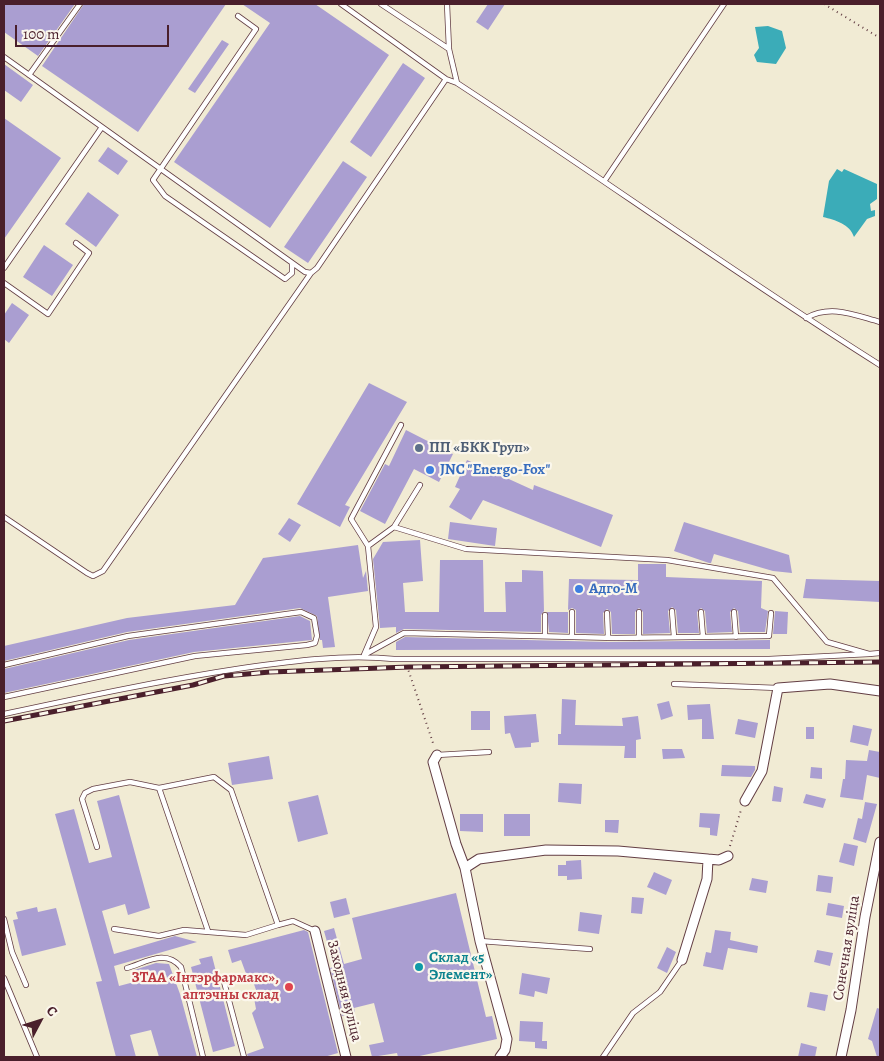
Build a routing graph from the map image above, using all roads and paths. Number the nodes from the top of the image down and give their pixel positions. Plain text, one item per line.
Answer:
1 (80, 4) edge
2 (341, 4) edge
3 (381, 4) edge
4 (447, 4) edge
5 (724, 4) edge
6 (824, 4) edge
7 (238, 16) dead end
8 (880, 38) edge
9 (449, 49) junction
10 (4, 57) edge
11 (29, 76) junction
12 (446, 79) junction
13 (458, 83) junction
14 (102, 128) junction
15 (159, 168) junction
16 (605, 180) junction
17 (76, 243) dead end
18 (292, 263) junction
19 (4, 268) edge
20 (311, 273) junction
21 (4, 283) edge
22 (806, 318) junction
23 (880, 322) edge
24 (880, 364) edge
25 (401, 425) dead end
26 (420, 485) dead end
27 (4, 517) edge
28 (394, 528) junction
29 (368, 546) junction
30 (672, 611) dead end
31 (572, 612) dead end
32 (639, 612) dead end
33 (701, 612) dead end
34 (734, 612) dead end
35 (607, 613) dead end
36 (771, 613) dead end
37 (545, 615) dead end
38 (545, 636) junction
39 (572, 637) junction
40 (674, 637) junction
41 (703, 637) junction
42 (736, 637) junction
43 (608, 638) junction
44 (639, 638) junction
45 (880, 653) edge
46 (870, 654) junction
47 (363, 656) junction
48 (394, 659) junction
49 (4, 665) edge
50 (674, 684) dead end
51 (778, 688) junction
52 (880, 691) edge
53 (4, 697) edge
54 (4, 714) edge
55 (489, 752) dead end
56 (437, 755) junction
57 (159, 788) junction
58 (745, 801) joint
59 (880, 842) edge
60 (97, 847) dead end
61 (728, 856) joint
62 (708, 859) junction
63 (465, 868) junction
64 (4, 919) edge
65 (278, 925) junction
66 (114, 929) dead end
67 (208, 931) junction
68 (315, 931) joint
69 (480, 941) junction
70 (590, 948) dead end
71 (682, 960) joint
72 (127, 968) dead end
73 (4, 978) edge
74 (223, 978) dead end
75 (26, 984) dead end
76 (36, 1057) edge
77 (203, 1057) edge
78 (244, 1057) edge
79 (346, 1057) edge
80 (500, 1057) edge
81 (603, 1057) edge
82 (840, 1057) edge

1 - 11 lane
2 - 12 lane
3 - 9 lane
4 - 9 lane
5 - 16 lane
6 - 8 path
7 - 15 lane
9 - 13 lane
10 - 11 lane
11 - 14 lane
12 - 13 lane
12 - 20 lane
13 - 16 lane
14 - 15 lane
14 - 19 lane
15 - 18 lane
15 - 18 lane
16 - 22 lane
17 - 21 lane
18 - 20 lane
20 - 27 lane
22 - 23 lane
22 - 24 lane
25 - 29 lane
26 - 28 lane
28 - 29 lane
28 - 46 lane
29 - 47 lane
30 - 40 lane
31 - 39 lane
32 - 44 lane
33 - 41 lane
34 - 42 lane
35 - 43 lane
36 - 42 lane
37 - 38 lane
38 - 39 lane
38 - 47 lane
39 - 43 lane
40 - 41 lane
40 - 44 lane
41 - 42 lane
43 - 44 lane
45 - 46 lane
46 - 48 lane
47 - 48 lane
47 - 54 lane
48 - 56 path
49 - 53 lane
50 - 51 lane
51 - 52 street
51 - 58 street
55 - 56 lane
56 - 63 street
57 - 60 lane
57 - 65 lane
57 - 67 lane
58 - 61 path
59 - 82 street, Сонечная вуліца
61 - 62 street
62 - 63 street
62 - 71 street
63 - 69 street
64 - 75 lane
65 - 67 lane
65 - 68 lane
66 - 67 lane
68 - 79 street, Заходняя вуліца
69 - 70 lane
69 - 80 street
71 - 81 lane
72 - 77 lane
73 - 76 lane
74 - 78 lane

